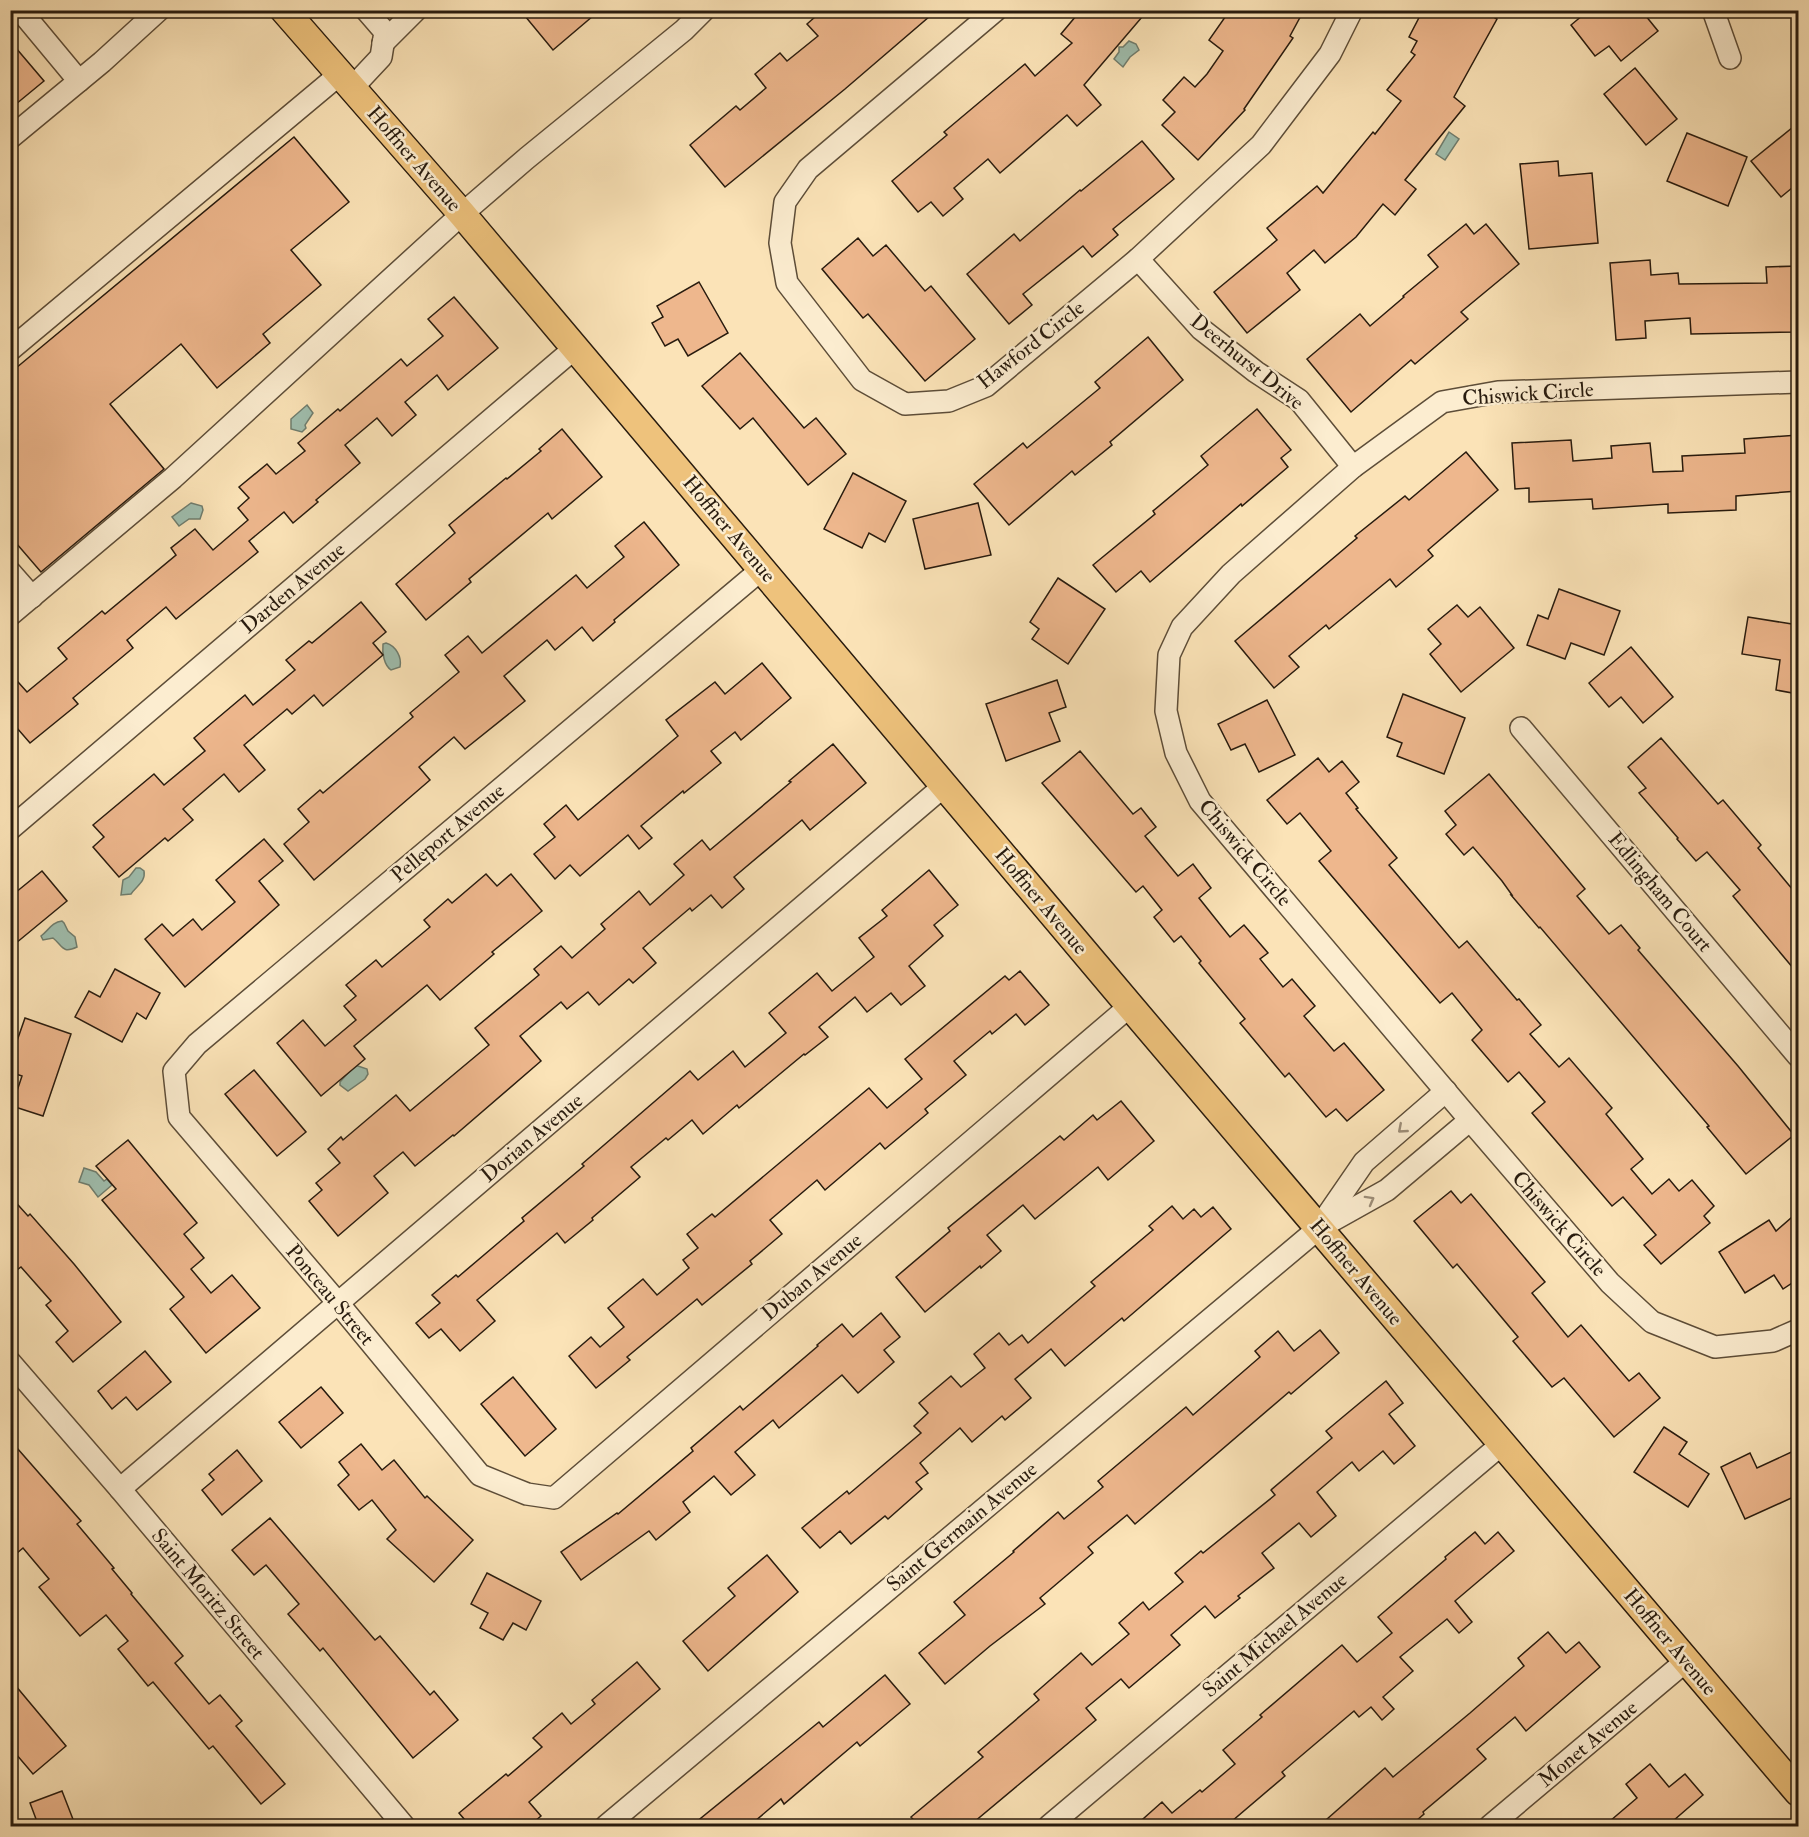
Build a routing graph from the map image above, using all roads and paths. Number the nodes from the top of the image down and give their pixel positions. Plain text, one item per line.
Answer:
1 (20, 10) edge
2 (159, 10) edge
3 (284, 10) edge
4 (366, 10) edge
5 (416, 10) edge
6 (704, 10) edge
7 (996, 10) edge
8 (1352, 10) edge
9 (1713, 10) edge
10 (383, 43) junction
11 (1730, 58) dead end
12 (79, 81) junction
13 (346, 81) junction
14 (10, 138) edge
15 (462, 214) junction
16 (1138, 259) junction
17 (575, 348) junction
18 (10, 350) edge
19 (1798, 382) edge
20 (1353, 467) junction
21 (762, 569) junction
22 (10, 572) edge
23 (32, 597) junction
24 (10, 615) edge
25 (1521, 728) dead end
26 (944, 786) junction
27 (10, 829) edge
28 (1130, 1006) junction
29 (1798, 1056) edge
30 (1446, 1091) junction
31 (179, 1117) joint
32 (1470, 1120) junction
33 (1319, 1228) junction
34 (338, 1304) junction
35 (1798, 1330) edge
36 (10, 1362) edge
37 (1502, 1444) junction
38 (480, 1475) joint
39 (120, 1489) junction
40 (1686, 1661) junction
41 (1798, 1792) edge
42 (404, 1827) edge
43 (606, 1827) edge
44 (1049, 1827) edge
45 (1490, 1827) edge

1 - 12 street
2 - 12 street
3 - 13 main road, Hoffner Avenue
4 - 10 street
5 - 10 street
6 - 15 street
7 - 16 street, Hawford Circle
8 - 16 street, Hawford Circle
9 - 11 street
10 - 13 street
12 - 14 street
13 - 15 main road, Hoffner Avenue
13 - 18 street
15 - 17 main road, Hoffner Avenue
15 - 23 street
16 - 20 street, Deerhurst Drive
17 - 21 main road, Hoffner Avenue
17 - 27 street, Darden Avenue
19 - 20 street, Chiswick Circle
20 - 30 street, Chiswick Circle
21 - 26 main road, Hoffner Avenue
21 - 31 street, Pelleport Avenue
22 - 23 street
23 - 24 street
25 - 29 street, Edlingham Court
26 - 28 main road, Hoffner Avenue
26 - 34 street, Dorian Avenue
28 - 33 main road, Hoffner Avenue
28 - 38 street, Duban Avenue
30 - 32 street, Chiswick Circle
30 -> 33 street
31 - 34 street, Ponceau Street
33 -> 32 street
32 - 35 street, Chiswick Circle
33 - 37 main road, Hoffner Avenue
33 - 43 street, Saint Germain Avenue
34 - 38 street, Ponceau Street
34 - 39 street, Dorian Avenue
36 - 39 street, Saint Moritz Street
37 - 40 main road, Hoffner Avenue
37 - 44 street, Saint Michael Avenue
39 - 42 street, Saint Moritz Street
40 - 41 main road, Hoffner Avenue
40 - 45 street, Monet Avenue

